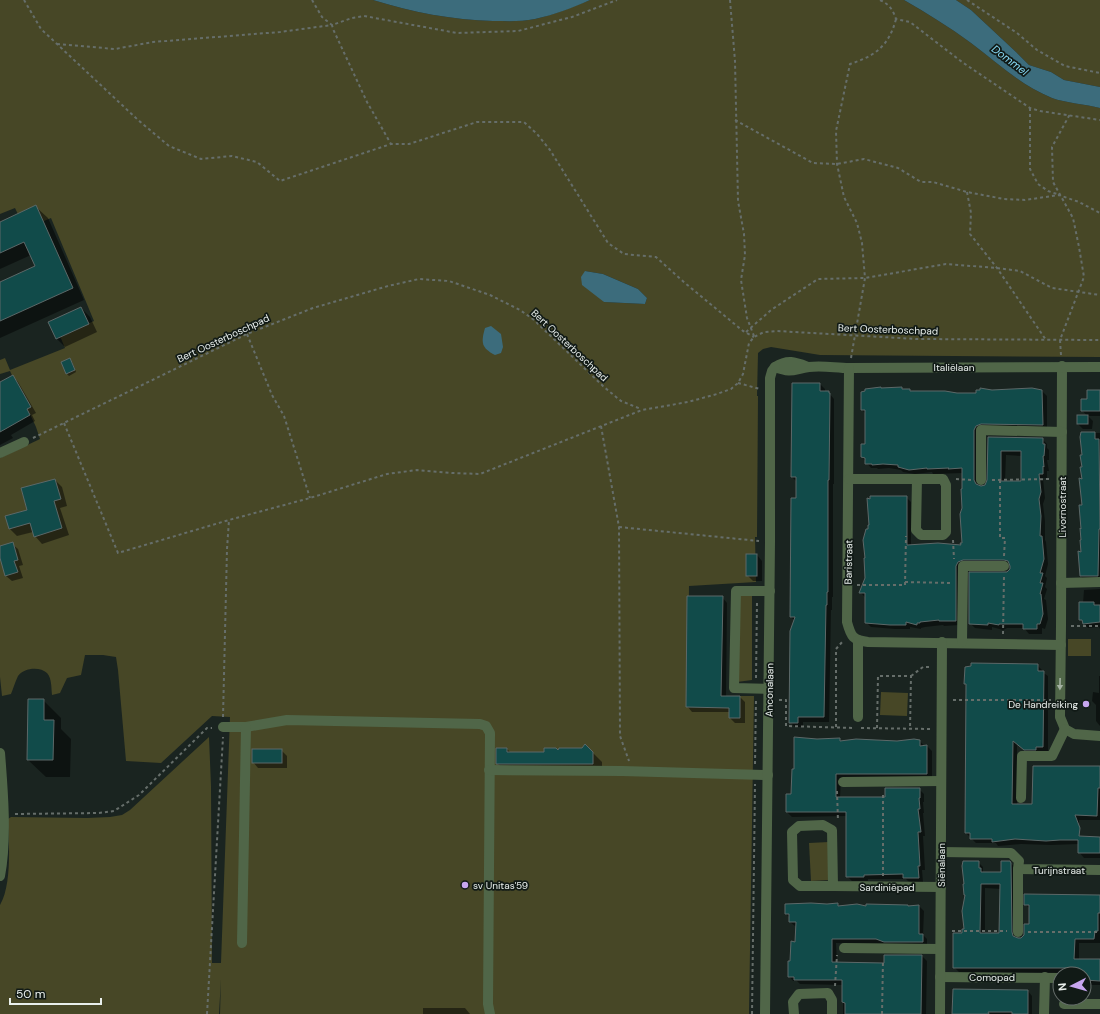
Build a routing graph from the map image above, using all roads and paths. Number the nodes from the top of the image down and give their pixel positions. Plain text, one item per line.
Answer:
1 (24, 0) edge
2 (312, 0) edge
3 (617, 0) edge
4 (730, 0) edge
5 (880, 0) edge
6 (967, 0) edge
7 (896, 19) junction
8 (332, 25) junction
9 (57, 44) junction
10 (1100, 73) edge
11 (1030, 108) junction
12 (1070, 114) junction
13 (735, 120) junction
14 (1100, 120) edge
15 (390, 144) junction
16 (837, 164) junction
17 (967, 192) junction
18 (1059, 195) junction
19 (1100, 213) edge
20 (996, 268) junction
21 (865, 278) junction
22 (1079, 292) junction
23 (1100, 295) edge
24 (751, 327) junction
25 (746, 332) junction
26 (247, 334) junction
27 (854, 336) junction
28 (754, 337) junction
29 (1046, 340) junction
30 (1060, 340) junction
31 (1100, 340) edge
32 (1062, 366) junction
33 (775, 367) joint
34 (1100, 367) edge
35 (850, 368) junction
36 (738, 383) junction
37 (770, 392) junction
38 (642, 410) junction
39 (64, 423) junction
40 (601, 426) junction
41 (1062, 432) junction
42 (24, 442) joint
43 (0, 453) edge
44 (849, 479) junction
45 (917, 479) junction
46 (943, 479) junction
47 (1062, 479) junction
48 (981, 480) junction
49 (310, 498) junction
50 (229, 520) junction
51 (619, 528) junction
52 (946, 532) junction
53 (921, 535) junction
54 (770, 542) junction
55 (963, 566) junction
56 (1004, 566) dead end
57 (905, 582) junction
58 (1100, 582) edge
59 (962, 583) junction
60 (1061, 583) junction
61 (848, 585) junction
62 (757, 591) junction
63 (770, 591) junction
64 (1061, 626) junction
65 (1100, 626) edge
66 (854, 637) junction
67 (942, 642) junction
68 (962, 642) junction
69 (1061, 645) junction
70 (942, 667) junction
71 (911, 676) junction
72 (756, 688) junction
73 (769, 689) junction
74 (769, 700) junction
75 (942, 700) junction
76 (1060, 700) junction
77 (858, 717) dead end
78 (223, 727) junction
79 (246, 727) junction
80 (836, 727) junction
81 (877, 728) junction
82 (910, 729) junction
83 (942, 729) junction
84 (1065, 729) junction
85 (1100, 736) edge
86 (0, 753) edge
87 (489, 770) junction
88 (633, 771) junction
89 (755, 775) junction
90 (768, 775) junction
91 (883, 781) junction
92 (941, 781) junction
93 (843, 782) joint
94 (1021, 798) dead end
95 (3, 814) junction
96 (832, 830) junction
97 (941, 852) junction
98 (1018, 870) junction
99 (1100, 870) edge
100 (0, 876) edge
101 (833, 886) junction
102 (940, 886) junction
103 (883, 887) junction
104 (1018, 932) dead end
105 (242, 943) dead end
106 (844, 948) joint
107 (883, 948) junction
108 (940, 949) junction
109 (940, 977) junction
110 (1044, 977) junction
111 (1052, 978) edge
112 (828, 994) junction
113 (207, 1014) edge
114 (490, 1014) edge
115 (752, 1014) edge
116 (765, 1014) edge
117 (794, 1014) edge
118 (832, 1014) edge
119 (882, 1014) edge
120 (940, 1014) edge
121 (1044, 1014) edge

1 - 9 path
2 - 8 path
3 - 8 path
4 - 13 path
5 - 7 path
6 - 10 path
7 - 11 path
7 - 16 path
8 - 9 path
8 - 15 path
9 - 15 path
11 - 12 path
11 - 18 path
12 - 14 path
12 - 18 path
13 - 16 path
13 - 24 path
15 - 25 path
16 - 17 path
16 - 21 path
17 - 18 path
17 - 20 path
18 - 19 path
18 - 22 path
20 - 21 path
20 - 22 path
20 - 29 path
21 - 24 path
21 - 27 path
22 - 23 path
22 - 30 path
24 - 25 path
24 - 28 path
25 - 28 path
26 - 38 path, Bert Oosterboschpad
26 - 39 path, Bert Oosterboschpad
26 - 49 path
27 - 28 path, Bert Oosterboschpad
27 - 29 path, Bert Oosterboschpad
27 - 35 path
28 - 36 path
29 - 30 path, Bert Oosterboschpad
30 - 31 path, Bert Oosterboschpad
30 - 32 path
32 - 34 street, Italiëlaan
32 - 35 street, Italiëlaan
32 - 41 street, Livornostraat
33 - 35 street, Italiëlaan
33 - 37 street, Anconalaan
35 - 44 street, Baristraat
36 - 37 path
36 - 38 path
37 - 54 street, Anconalaan
38 - 40 path
39 - 42 path, Bert Oosterboschpad
39 - 50 path
40 - 49 path
40 - 51 path
41 - 47 street, Livornostraat
41 - 48 street
42 - 43 street
44 - 45 street
44 - 61 street, Baristraat
45 - 46 street
45 - 53 street
46 - 48 path
46 - 52 street
47 - 48 path
47 - 60 street, Livornostraat
49 - 50 path
50 - 78 path
51 - 54 path
51 - 88 path
52 - 53 street
52 - 55 path
53 - 57 path
54 - 63 street, Anconalaan
55 - 56 street
55 - 59 street
57 - 59 path
57 - 61 path
58 - 60 street
59 - 68 street
60 - 64 street, Livornostraat
61 - 66 street, Baristraat
62 - 63 street
62 - 72 path
62 - 72 street
63 - 73 street, Anconalaan
64 - 65 path
64 - 69 street, Livornostraat
66 - 67 street
66 - 77 street, Baristraat
66 - 80 path
67 - 68 street
67 - 70 street, Siënalaan
68 - 69 street
69 -> 76 street, Livornostraat
70 - 71 path
70 - 75 street, Siënalaan
71 - 81 path
71 - 82 path
72 - 73 street
72 - 89 path
73 - 74 street, Anconalaan
74 - 80 path
74 - 90 street, Anconalaan
75 - 76 path
75 - 83 street, Siënalaan
76 - 84 street, Livornostraat
78 - 79 street
78 - 95 path
78 - 113 path
79 - 87 street
79 - 105 street
80 - 81 path
81 - 82 path
82 - 83 path
83 - 92 street, Siënalaan
84 - 85 street
84 - 94 street
86 - 95 street
87 - 88 street
87 - 114 street
88 - 89 street
89 - 90 street
89 - 115 path
90 - 116 street, Anconalaan
91 - 92 street
91 - 93 street
91 - 103 path
92 - 97 street, Siënalaan
93 - 96 path
95 - 100 street
96 - 101 street
96 - 101 street, Sardiniëpad
97 - 98 street, Turijnstraat
97 - 102 street, Siënalaan
98 - 99 street, Turijnstraat
98 - 104 street, Turijnstraat
101 - 103 street, Sardiniëpad
102 - 103 street, Sardiniëpad
102 - 108 street, Siënalaan
106 - 107 street
106 - 112 path
107 - 108 street
107 - 119 path
108 - 109 street, Siënalaan
109 - 110 street, Comopad
109 - 120 street, Siënalaan
110 - 111 street, Comopad
110 - 121 street
112 - 117 street
112 - 118 street

